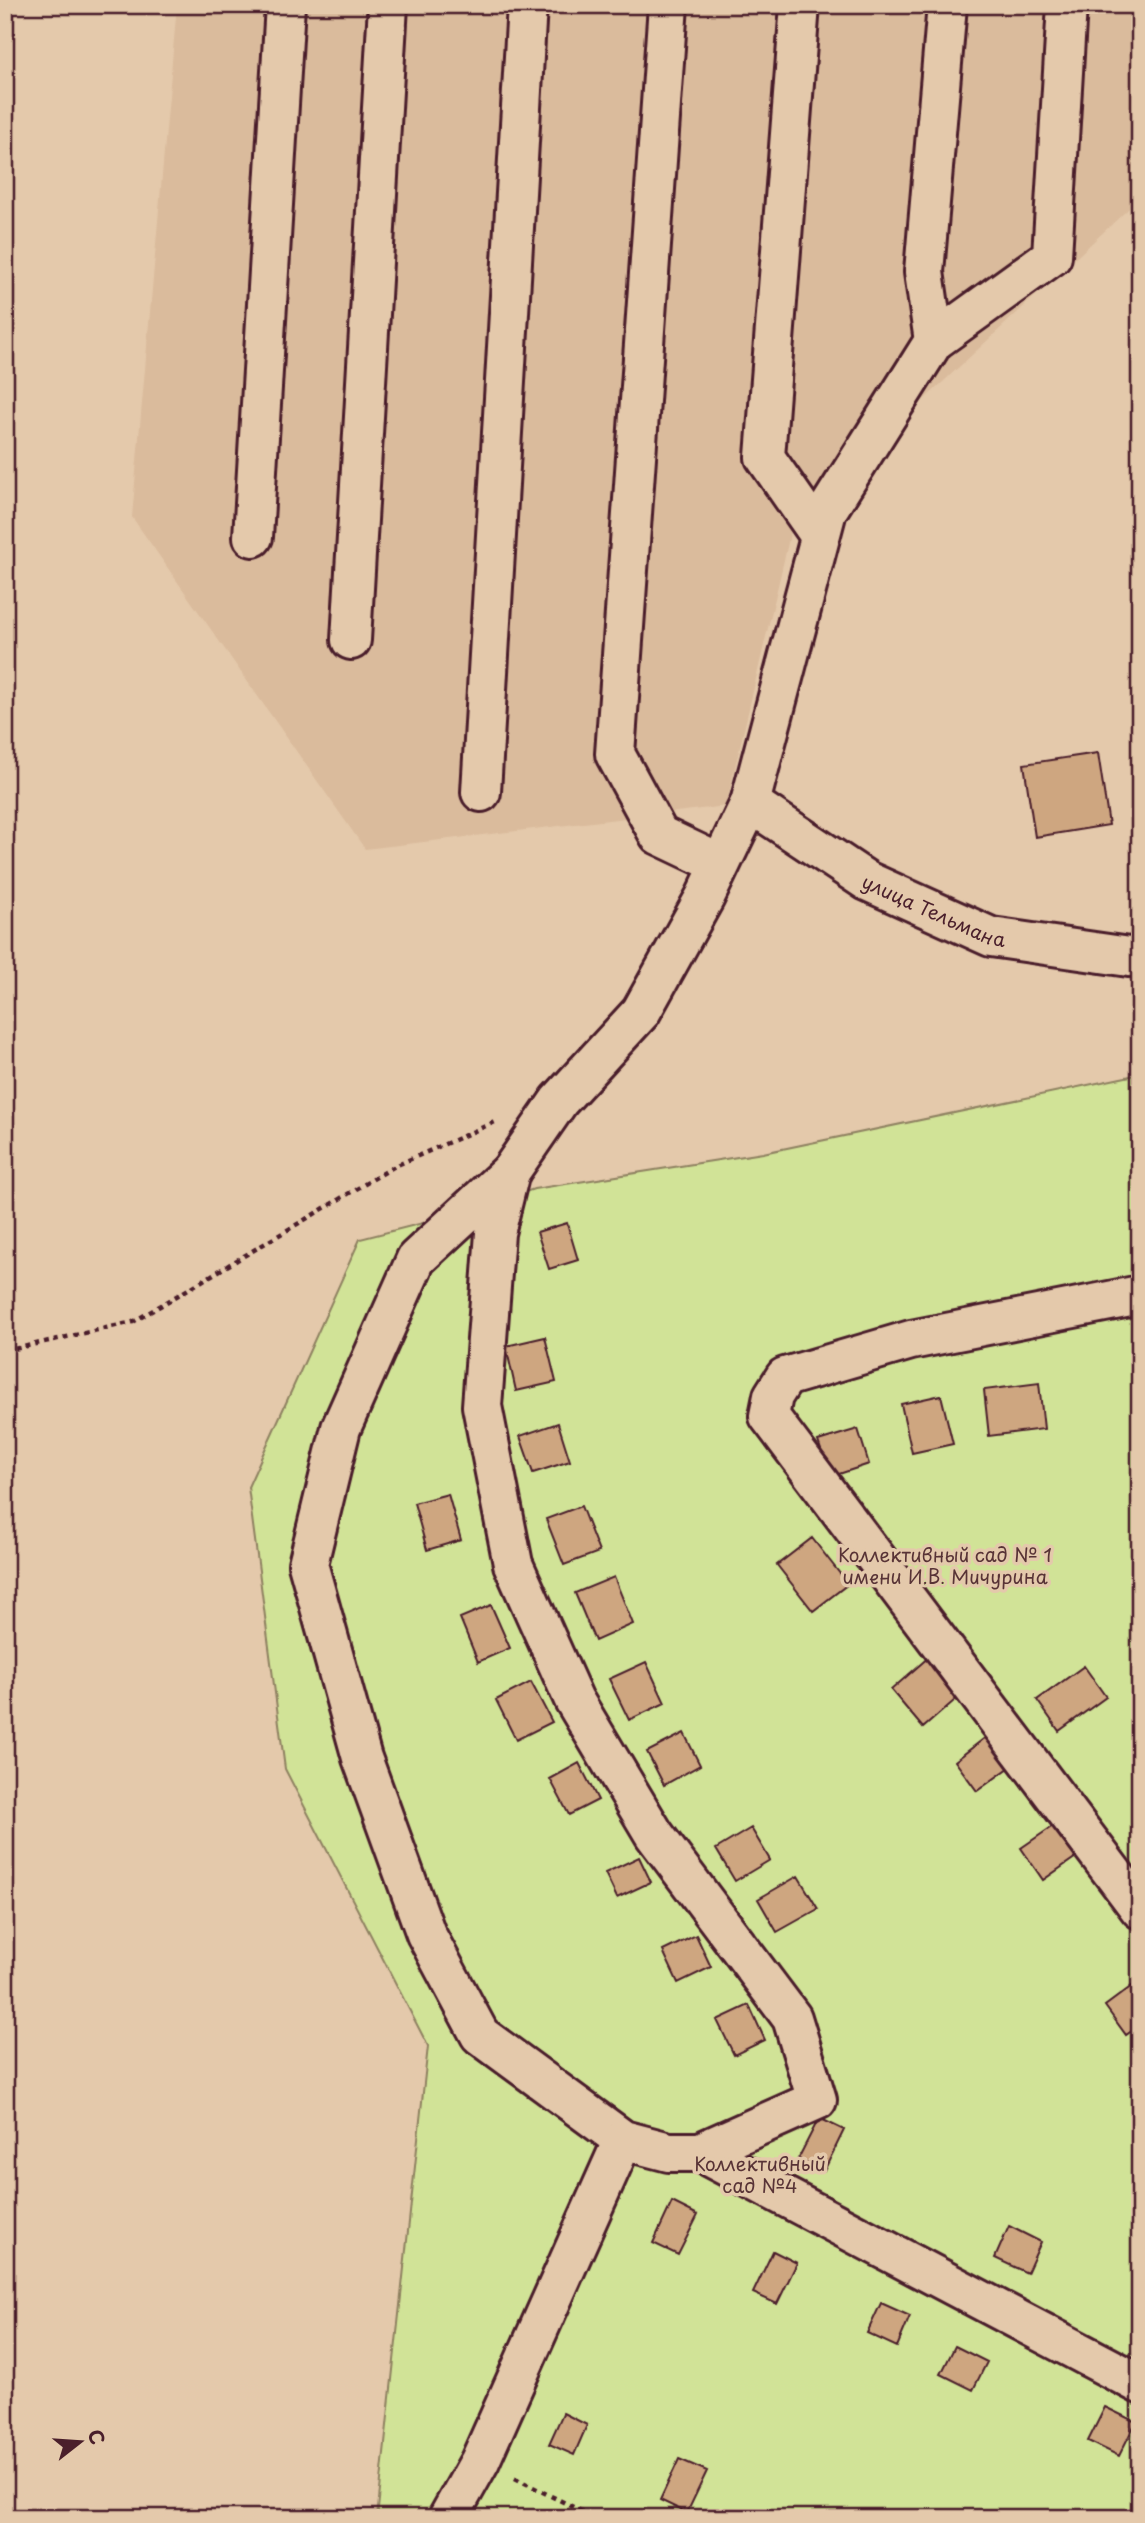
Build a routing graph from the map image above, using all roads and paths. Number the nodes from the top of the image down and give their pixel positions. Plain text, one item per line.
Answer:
1 (285, 5) edge
2 (388, 5) edge
3 (527, 5) edge
4 (668, 5) edge
5 (800, 5) edge
6 (947, 5) edge
7 (1067, 5) edge
8 (934, 341) junction
9 (820, 536) junction
10 (253, 537) dead end
11 (351, 640) dead end
12 (481, 792) dead end
13 (750, 803) junction
14 (720, 864) junction
15 (1140, 956) edge
16 (508, 1116) dead end
17 (510, 1172) junction
18 (1140, 1295) edge
19 (5, 1351) edge
20 (1140, 1909) edge
21 (623, 2140) junction
22 (700, 2152) junction
23 (1140, 2384) edge
24 (480, 2461) junction
25 (448, 2518) edge
26 (596, 2518) edge

1 - 10 street
2 - 11 street
3 - 12 street
4 - 14 street
5 - 9 street
6 - 8 street
7 - 8 street
8 - 9 street
9 - 13 street
13 - 14 street
13 - 15 street, улица Тельмана
14 - 17 street
16 - 19 path
17 - 21 street
17 - 22 street
18 - 20 street
21 - 22 street
21 - 24 street
22 - 23 street
24 - 25 street
24 - 26 path

